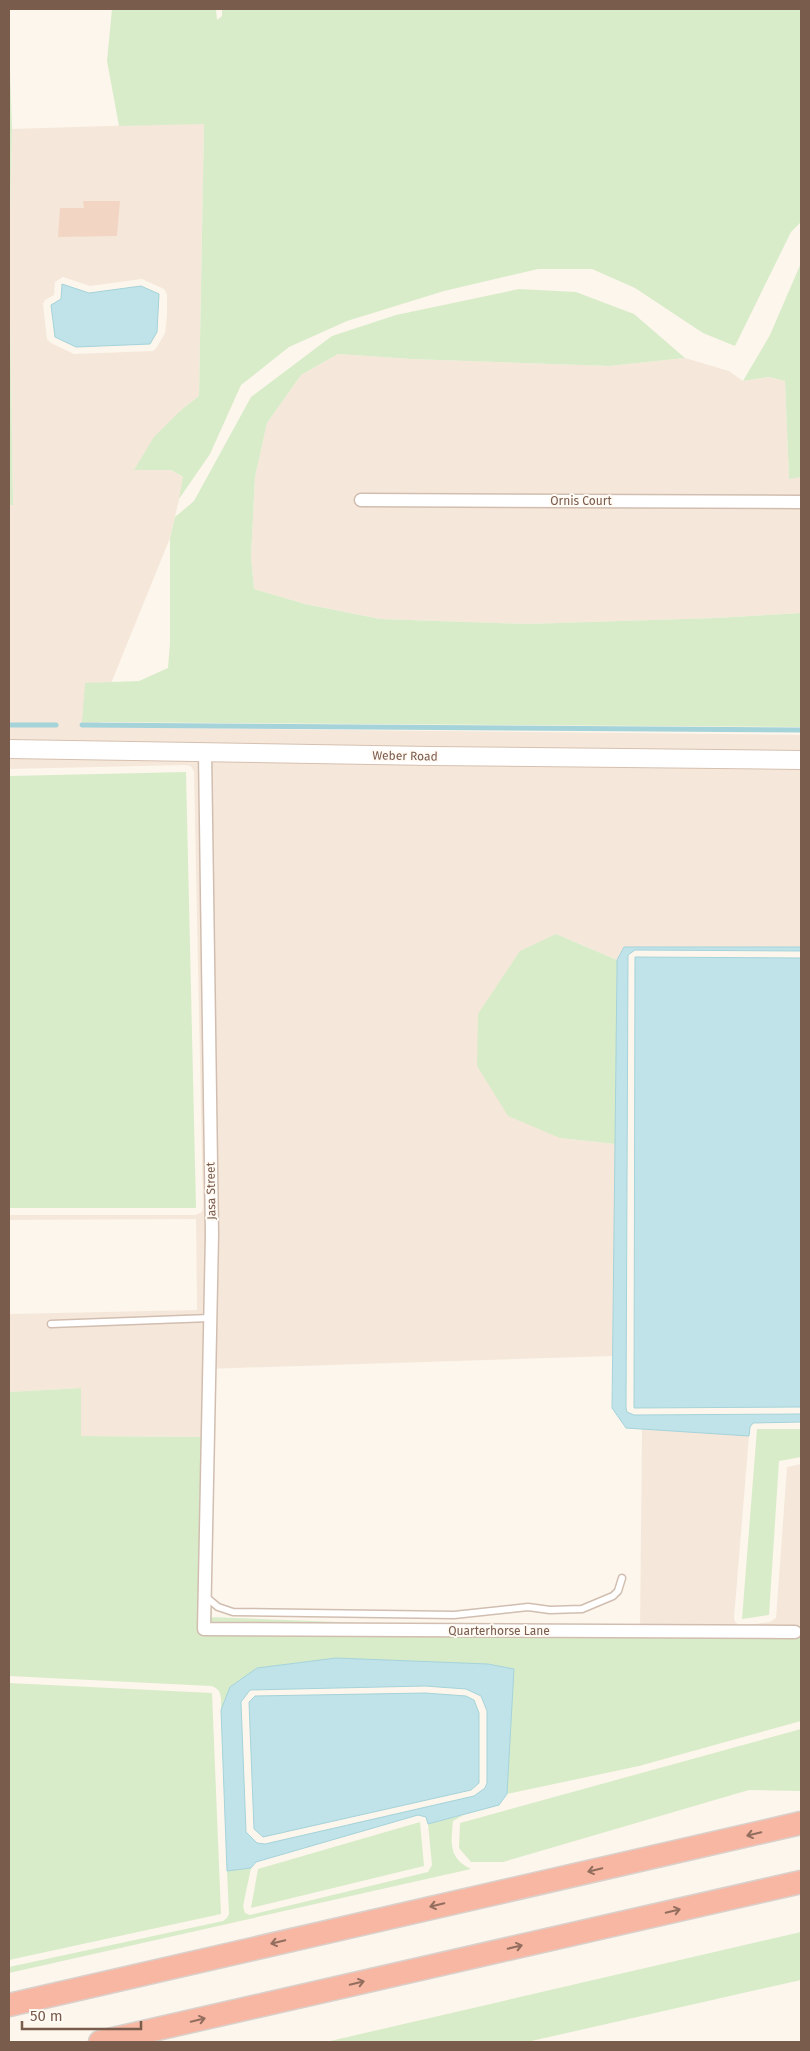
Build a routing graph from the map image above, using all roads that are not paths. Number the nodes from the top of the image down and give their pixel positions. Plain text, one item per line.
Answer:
1 (361, 500) dead end
2 (801, 502) edge
3 (9, 749) edge
4 (205, 752) junction
5 (801, 760) edge
6 (210, 1318) junction
7 (51, 1324) dead end
8 (622, 1578) dead end
9 (205, 1597) junction
10 (204, 1630) joint
11 (795, 1632) dead end
12 (801, 1823) edge
13 (801, 1882) edge
14 (9, 2005) edge
15 (100, 2042) edge

1 - 2 street, Ornis Court
3 - 4 street, Weber Road
4 - 5 street, Weber Road
4 - 6 street, Jasa Street
6 - 7 lane
6 - 9 street, Jasa Street
8 - 9 lane
9 - 10 street, Jasa Street
10 - 11 street, Quarterhorse Lane
12 -> 14 highway
15 -> 13 highway

